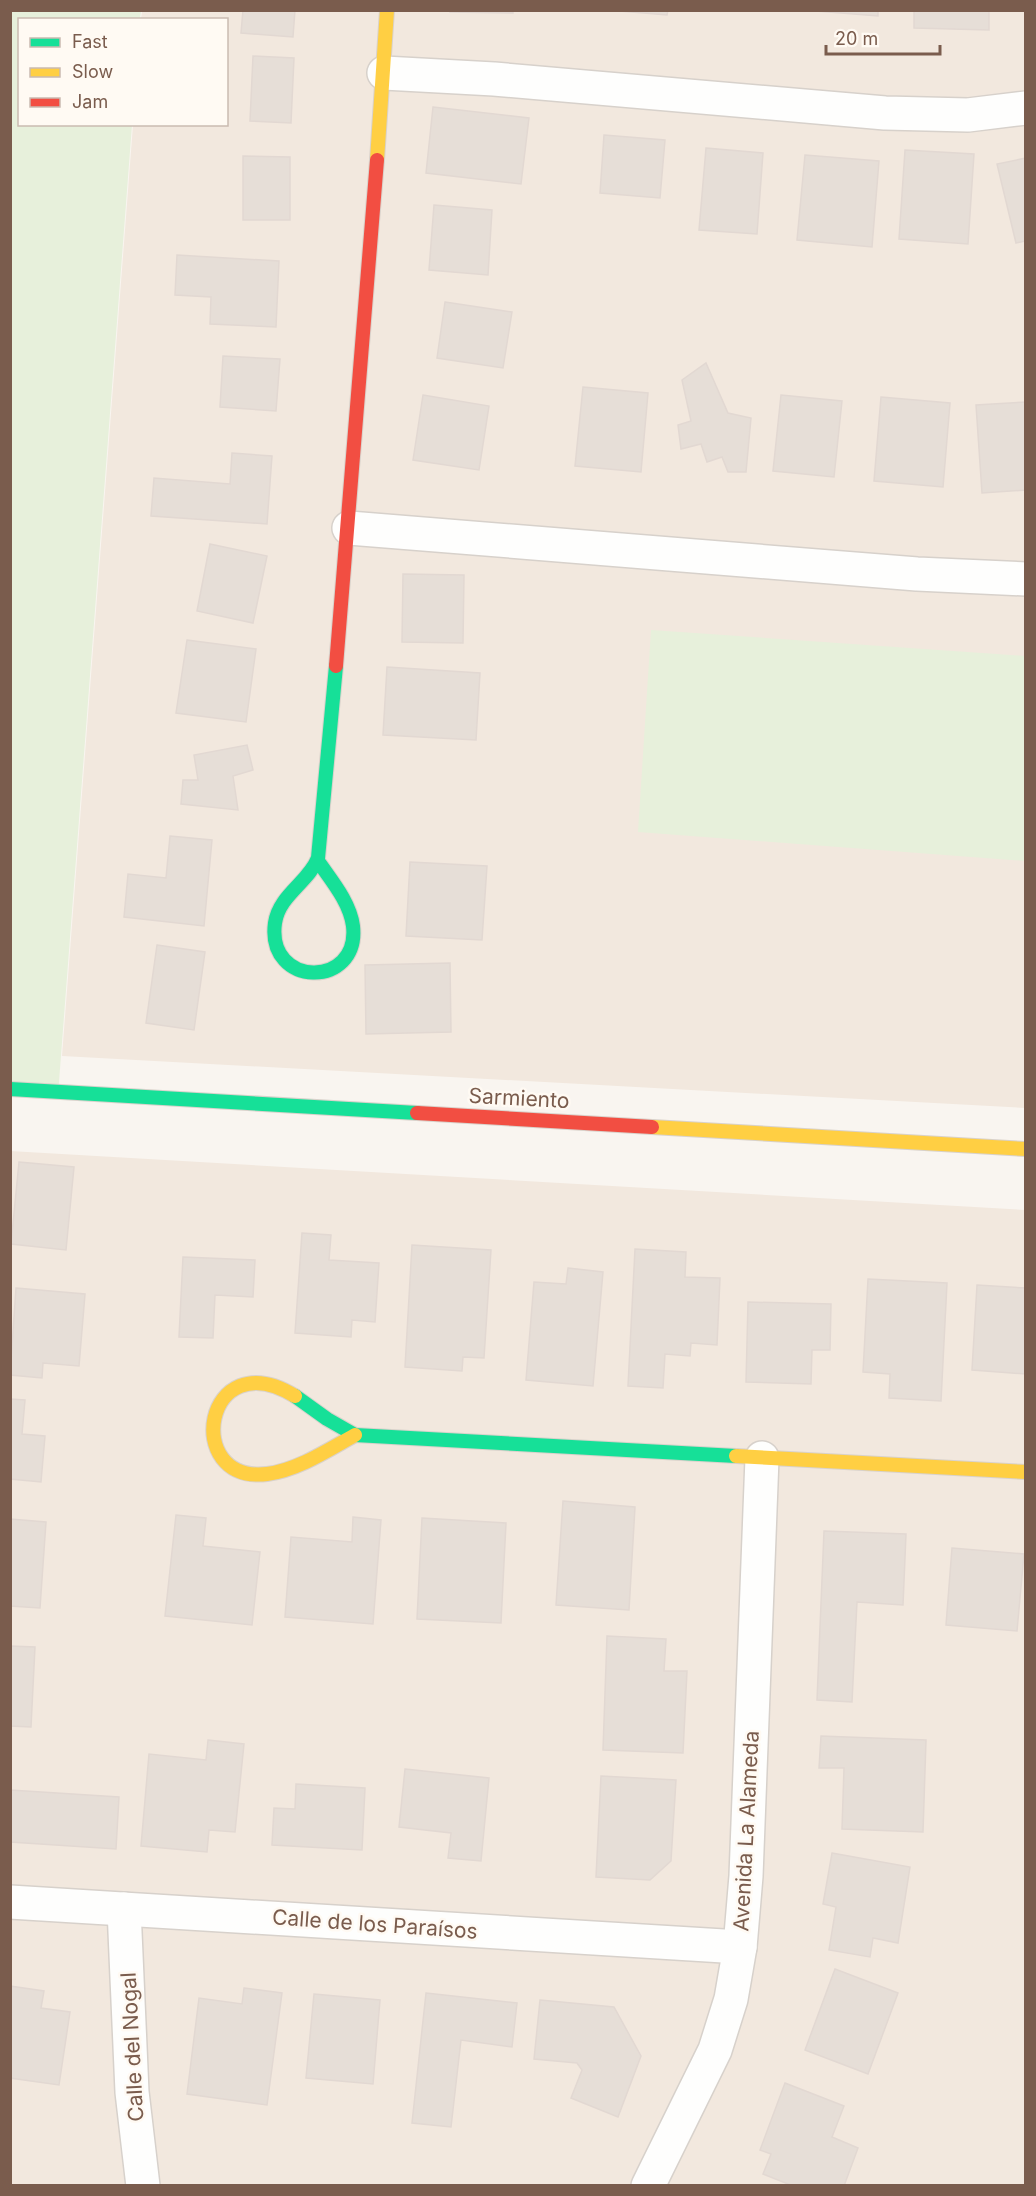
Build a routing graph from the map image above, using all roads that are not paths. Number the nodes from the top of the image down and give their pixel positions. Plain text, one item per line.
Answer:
1 (387, 10) edge
2 (384, 72) junction
3 (1026, 108) edge
4 (349, 528) junction
5 (1026, 579) edge
6 (318, 861) junction
7 (10, 1089) edge
8 (1026, 1149) edge
9 (355, 1435) junction
10 (762, 1458) junction
11 (1026, 1472) edge
12 (10, 1902) edge
13 (124, 1909) junction
14 (740, 1947) junction
15 (143, 2186) edge
16 (648, 2186) edge

1 - 2 street
2 - 3 street
2 - 4 street
4 - 5 street
4 - 6 street
6 - 6 street
7 - 8 street, Sarmiento
9 - 9 street
9 - 10 street
10 - 11 street
10 - 14 street, Avenida La Alameda
12 - 13 street, Calle de los Paraísos
13 - 14 street, Calle de los Paraísos
13 - 15 street, Calle del Nogal
14 - 16 street, Avenida La Alameda

